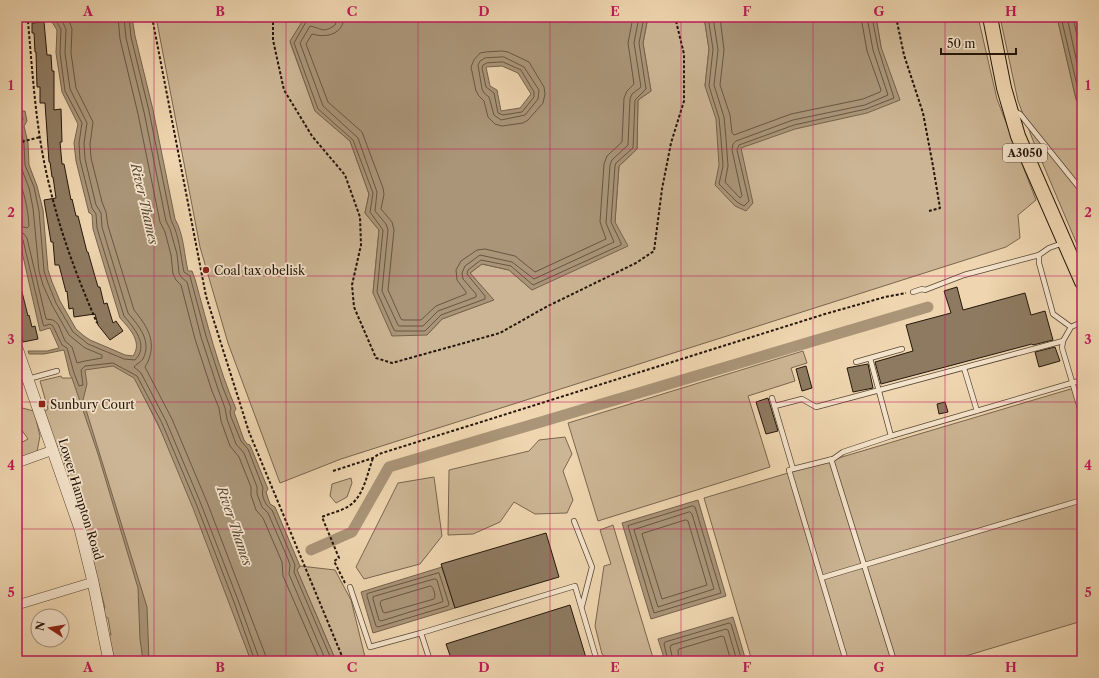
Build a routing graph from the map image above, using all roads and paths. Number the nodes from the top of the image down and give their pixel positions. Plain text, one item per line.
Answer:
1 (25, 17) edge
2 (152, 17) edge
3 (273, 17) edge
4 (675, 17) edge
5 (896, 17) edge
6 (990, 17) edge
7 (1009, 108) junction
8 (40, 137) junction
9 (17, 143) edge
10 (1082, 191) edge
11 (929, 211) dead end
12 (1064, 242) junction
13 (1038, 255) junction
14 (1082, 282) edge
15 (912, 292) joint
16 (1082, 322) edge
17 (97, 323) dead end
18 (1070, 327) junction
19 (1063, 341) junction
20 (17, 348) edge
21 (902, 349) dead end
22 (870, 358) junction
23 (856, 362) dead end
24 (964, 368) junction
25 (57, 371) dead end
26 (28, 379) junction
27 (1082, 380) edge
28 (1072, 383) junction
29 (879, 391) junction
30 (772, 398) dead end
31 (775, 406) junction
32 (977, 411) junction
33 (1082, 415) edge
34 (891, 436) junction
35 (53, 450) junction
36 (373, 458) junction
37 (831, 459) junction
38 (17, 463) edge
39 (793, 469) junction
40 (333, 471) dead end
41 (1082, 500) edge
42 (574, 520) dead end
43 (864, 565) junction
44 (822, 578) junction
45 (93, 582) junction
46 (350, 587) joint
47 (17, 605) edge
48 (581, 608) junction
49 (421, 633) junction
50 (109, 661) edge
51 (344, 661) edge
52 (430, 661) edge
53 (597, 661) edge
54 (846, 661) edge
55 (894, 661) edge

1 - 8 path
2 - 51 path
3 - 4 path
5 - 11 path
6 - 7 main road, A3050
7 - 10 lane
7 - 12 main road, A3050
8 - 9 path
8 - 17 path
12 - 13 lane
12 - 14 main road, A3050
13 - 15 lane
13 - 18 lane
15 - 36 path
16 - 18 lane
18 - 19 lane
19 - 24 lane
19 - 28 lane
20 - 26 street, Lower Hampton Road
21 - 22 lane
22 - 23 lane
22 - 29 lane
24 - 29 lane
24 - 32 lane
25 - 26 lane
26 - 35 street, Lower Hampton Road
27 - 28 lane
28 - 32 lane
28 - 33 lane
29 - 31 lane
29 - 34 lane
30 - 31 lane
31 - 39 lane
32 - 34 lane
34 - 37 lane
35 - 38 street
35 - 45 street, Lower Hampton Road
36 - 40 path
36 - 46 path
37 - 39 lane
37 - 43 lane
39 - 44 lane
41 - 43 lane
42 - 48 lane
43 - 44 lane
43 - 55 lane
44 - 54 lane
45 - 47 street
45 - 50 street, Lower Hampton Road
46 - 49 lane
48 - 49 lane
48 - 53 lane
49 - 52 lane

